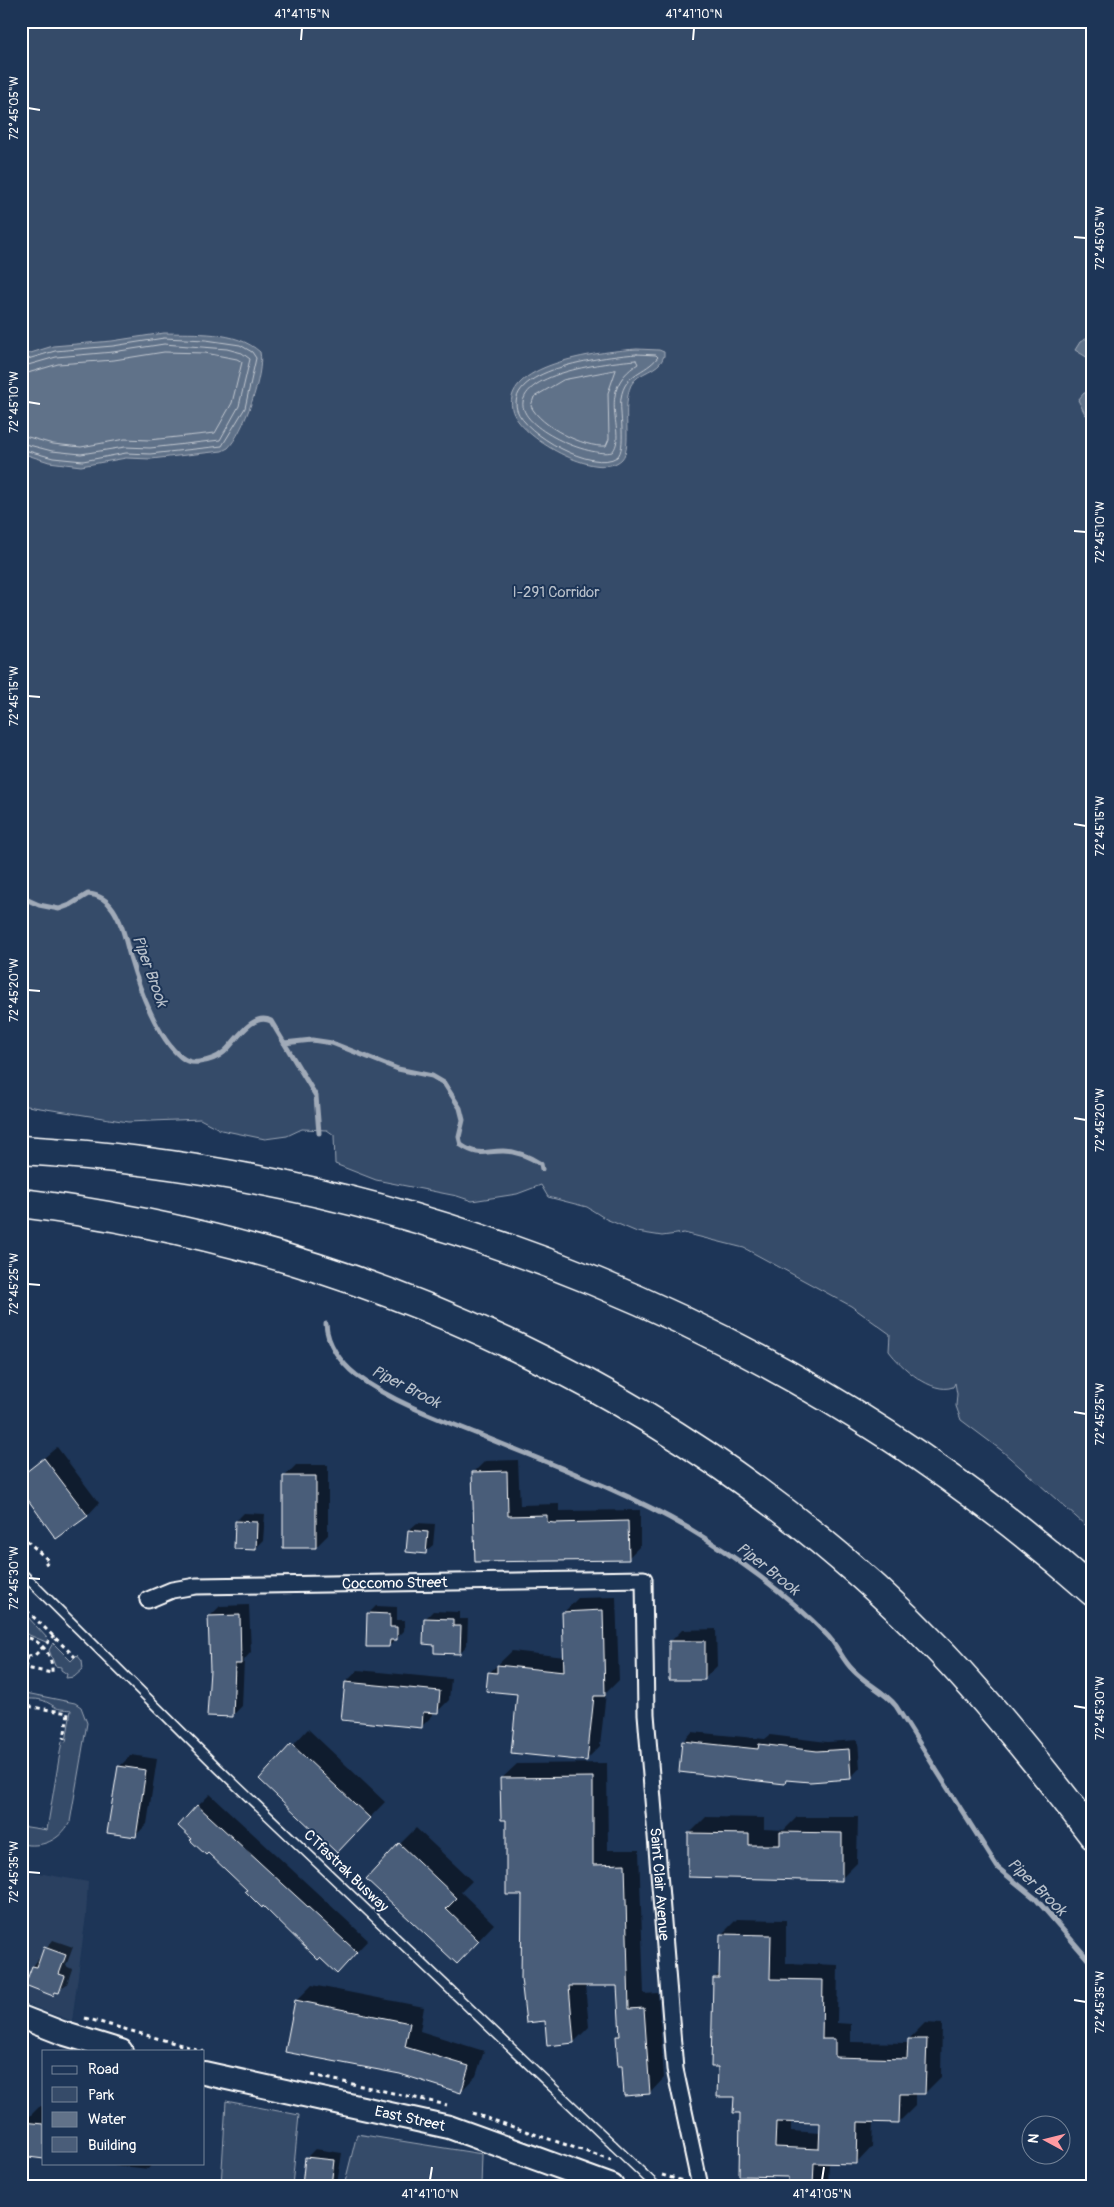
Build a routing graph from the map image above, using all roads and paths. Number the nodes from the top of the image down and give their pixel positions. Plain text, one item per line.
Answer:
1 (21, 1150) edge
2 (21, 1203) edge
3 (21, 1535) edge
4 (45, 1564) dead end
5 (21, 1572) edge
6 (644, 1579) joint
7 (1093, 1592) edge
8 (148, 1600) dead end
9 (21, 1605) edge
10 (26, 1610) junction
11 (21, 1616) edge
12 (21, 1636) edge
13 (54, 1636) junction
14 (44, 1647) junction
15 (21, 1651) edge
16 (28, 1656) junction
17 (75, 1657) dead end
18 (23, 1667) edge
19 (21, 1705) edge
20 (64, 1739) dead end
21 (1093, 1835) edge
22 (80, 2016) dead end
23 (21, 2017) edge
24 (118, 2050) edge
25 (199, 2050) edge
26 (205, 2073) edge
27 (612, 2186) edge
28 (656, 2186) edge
29 (700, 2186) edge

1 - 7 highway
2 - 21 highway
3 - 4 path
5 - 28 lane, CTfastrak Busway, bridge
6 - 8 street, Coccomo Street
6 - 29 street, Saint Clair Avenue
9 - 10 path
10 - 11 path
10 - 13 path
12 - 14 path
13 - 14 path
13 - 17 path
14 - 16 path
14 - 18 path
15 - 16 path
16 - 18 path
19 - 20 path
22 - 25 path
23 - 24 main road
26 - 27 main road, East Street

